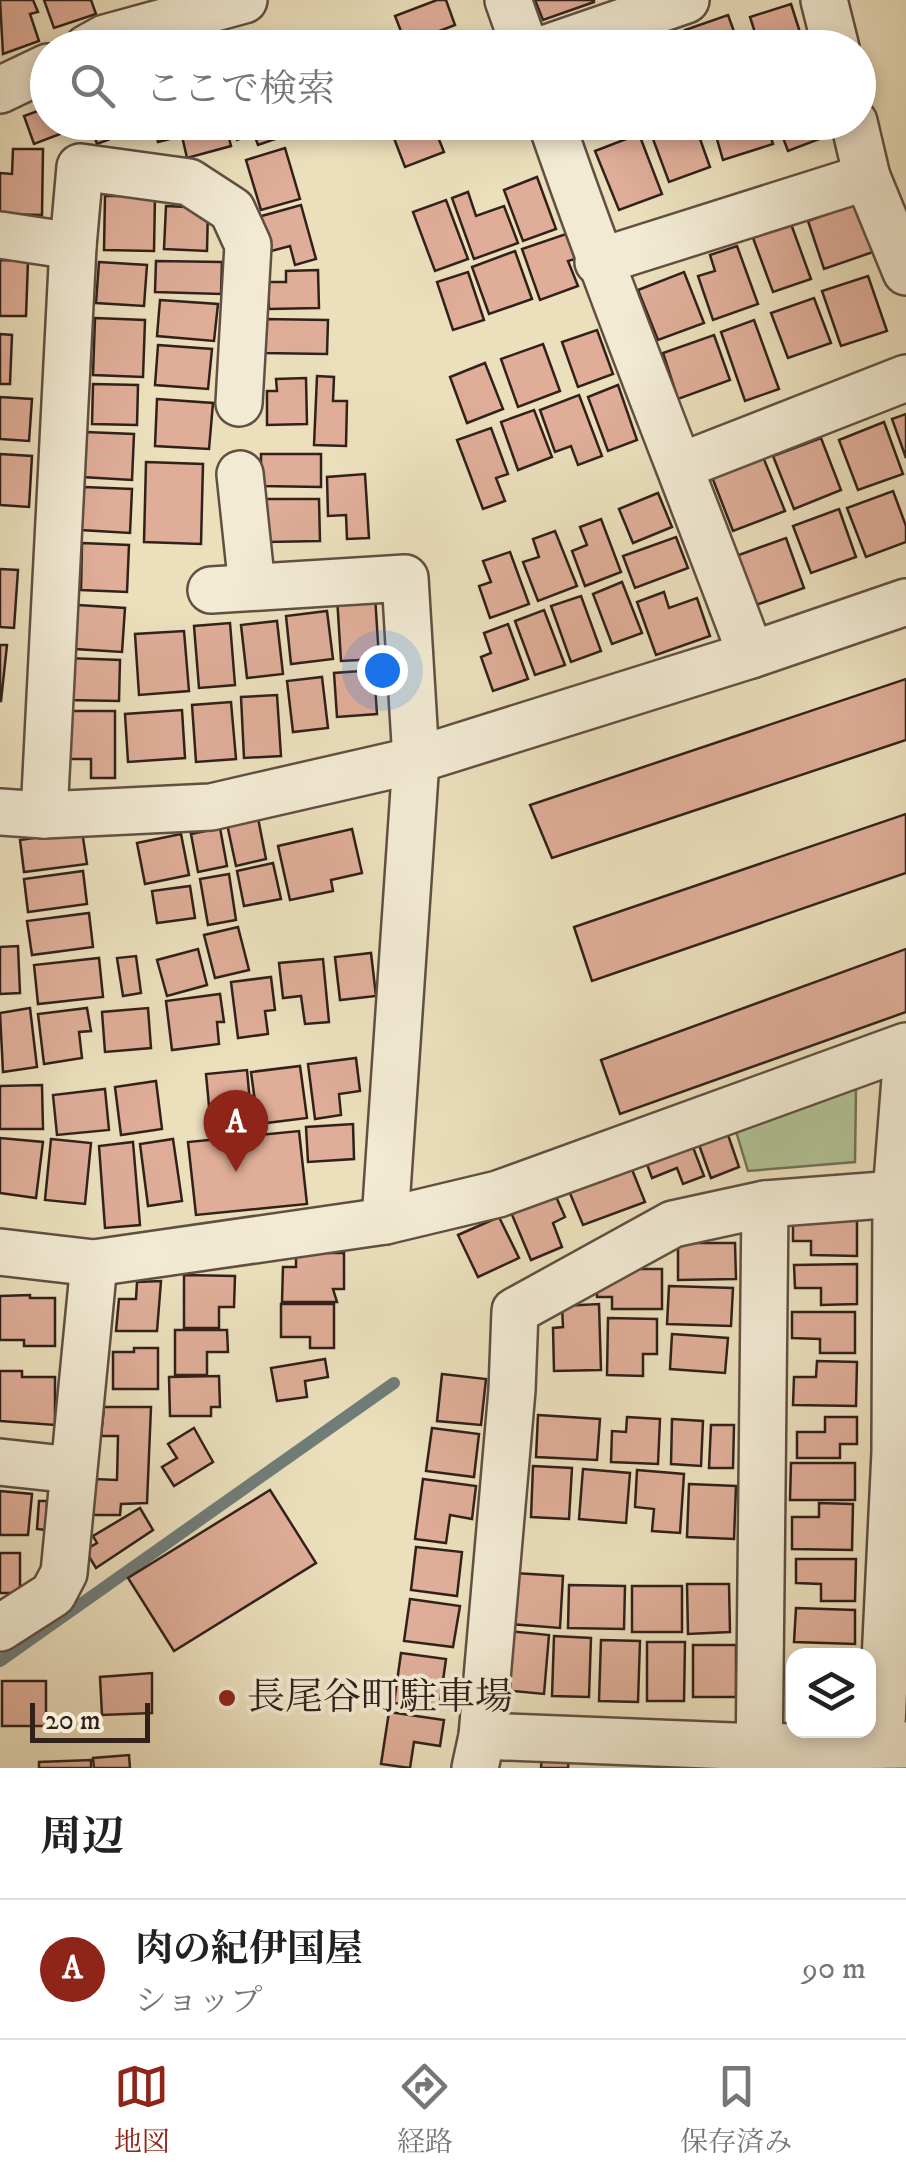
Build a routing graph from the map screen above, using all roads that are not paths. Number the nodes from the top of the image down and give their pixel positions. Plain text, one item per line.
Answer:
1 (244, 0) edge
2 (508, 0) edge
3 (686, 0) edge
4 (824, 0) edge
5 (135, 30) edge
6 (519, 30) edge
7 (599, 30) edge
8 (832, 30) edge
9 (30, 76) edge
10 (0, 90) edge
11 (557, 140) edge
12 (858, 140) edge
13 (867, 177) junction
14 (0, 235) edge
15 (72, 246) junction
16 (598, 262) junction
17 (906, 272) edge
18 (906, 378) edge
19 (239, 402) dead end
20 (680, 466) junction
21 (240, 474) dead end
22 (906, 602) edge
23 (751, 656) junction
24 (416, 760) junction
25 (0, 812) edge
26 (44, 815) junction
27 (906, 1046) edge
28 (906, 1066) edge
29 (896, 1194) junction
30 (766, 1204) junction
31 (384, 1222) junction
32 (0, 1252) edge
33 (94, 1262) junction
34 (900, 1452) edge
35 (0, 1462) edge
36 (72, 1470) junction
37 (0, 1628) edge
38 (894, 1745) edge
39 (478, 1752) edge
40 (758, 1758) edge

1 - 5 street
2 - 6 street
3 - 7 street
4 - 8 street
9 - 10 street
11 - 16 street
12 - 13 street
13 - 16 street
13 - 17 street
14 - 15 street
15 - 19 street
15 - 26 street
16 - 20 street
18 - 20 street
20 - 23 street
21 - 24 street
22 - 23 street
23 - 24 street
24 - 26 street
24 - 31 street
25 - 26 street
27 - 31 street
28 - 29 street
29 - 30 street
29 - 34 street
30 - 39 street
30 - 40 street
31 - 33 street
32 - 33 street
33 - 36 street
34 - 38 street
35 - 36 street
36 - 37 street
38 - 40 street
39 - 40 street

